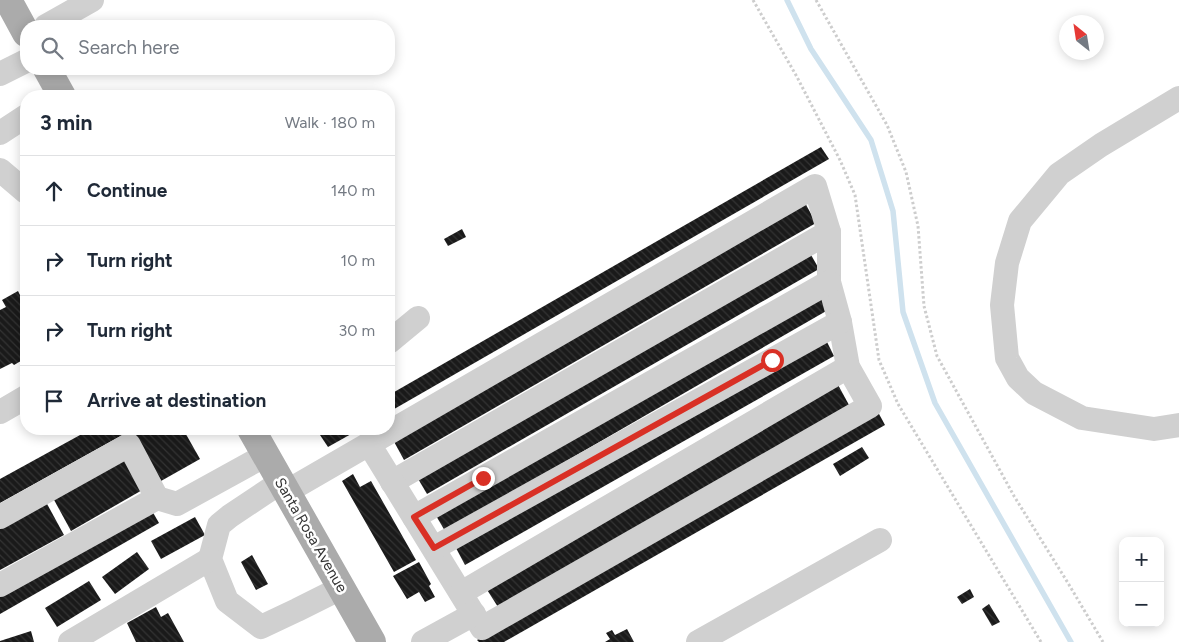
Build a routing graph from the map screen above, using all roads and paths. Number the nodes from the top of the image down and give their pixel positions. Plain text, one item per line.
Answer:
1 (8, 0) edge
2 (92, 0) edge
3 (753, 0) edge
4 (816, 0) edge
5 (57, 20) edge
6 (20, 22) edge
7 (20, 64) edge
8 (0, 74) edge
9 (49, 75) edge
10 (57, 90) edge
11 (1179, 98) edge
12 (20, 120) edge
13 (0, 134) edge
14 (0, 170) edge
15 (20, 187) edge
16 (829, 232) junction
17 (829, 282) junction
18 (418, 318) dead end
19 (840, 322) junction
20 (395, 337) edge
21 (848, 367) junction
22 (20, 400) edge
23 (0, 412) edge
24 (1179, 425) edge
25 (395, 429) edge
26 (254, 435) edge
27 (385, 435) edge
28 (369, 444) junction
29 (266, 455) junction
30 (392, 482) junction
31 (284, 487) junction
32 (157, 498) junction
33 (414, 517) junction
34 (0, 518) edge
35 (880, 540) dead end
36 (434, 548) junction
37 (210, 559) junction
38 (0, 585) edge
39 (341, 588) junction
40 (461, 593) junction
41 (474, 614) junction
42 (70, 642) edge
43 (372, 642) edge
44 (422, 642) edge
45 (698, 642) edge
46 (1041, 642) edge
47 (1103, 642) edge

1 - 6 main road
2 - 5 lane
3 - 46 path
4 - 47 path
7 - 8 lane
9 - 10 main road
11 - 24 lane
12 - 13 lane
14 - 15 lane
16 - 17 lane
16 - 25 lane
16 - 30 lane
17 - 19 lane
17 - 33 lane
18 - 20 lane
19 - 21 lane
19 - 36 lane
21 - 40 lane
21 - 41 lane
22 - 23 lane
26 - 29 main road, Santa Rosa Avenue
27 - 28 lane
28 - 30 lane
28 - 31 lane
29 - 31 main road, Santa Rosa Avenue
29 - 32 lane
30 - 33 lane
31 - 37 lane
31 - 39 main road, Santa Rosa Avenue
32 - 34 lane
32 - 38 lane
33 - 36 lane
35 - 45 lane
36 - 40 lane
37 - 39 lane
37 - 42 lane
39 - 43 main road, Santa Rosa Avenue
40 - 41 lane
41 - 44 lane

